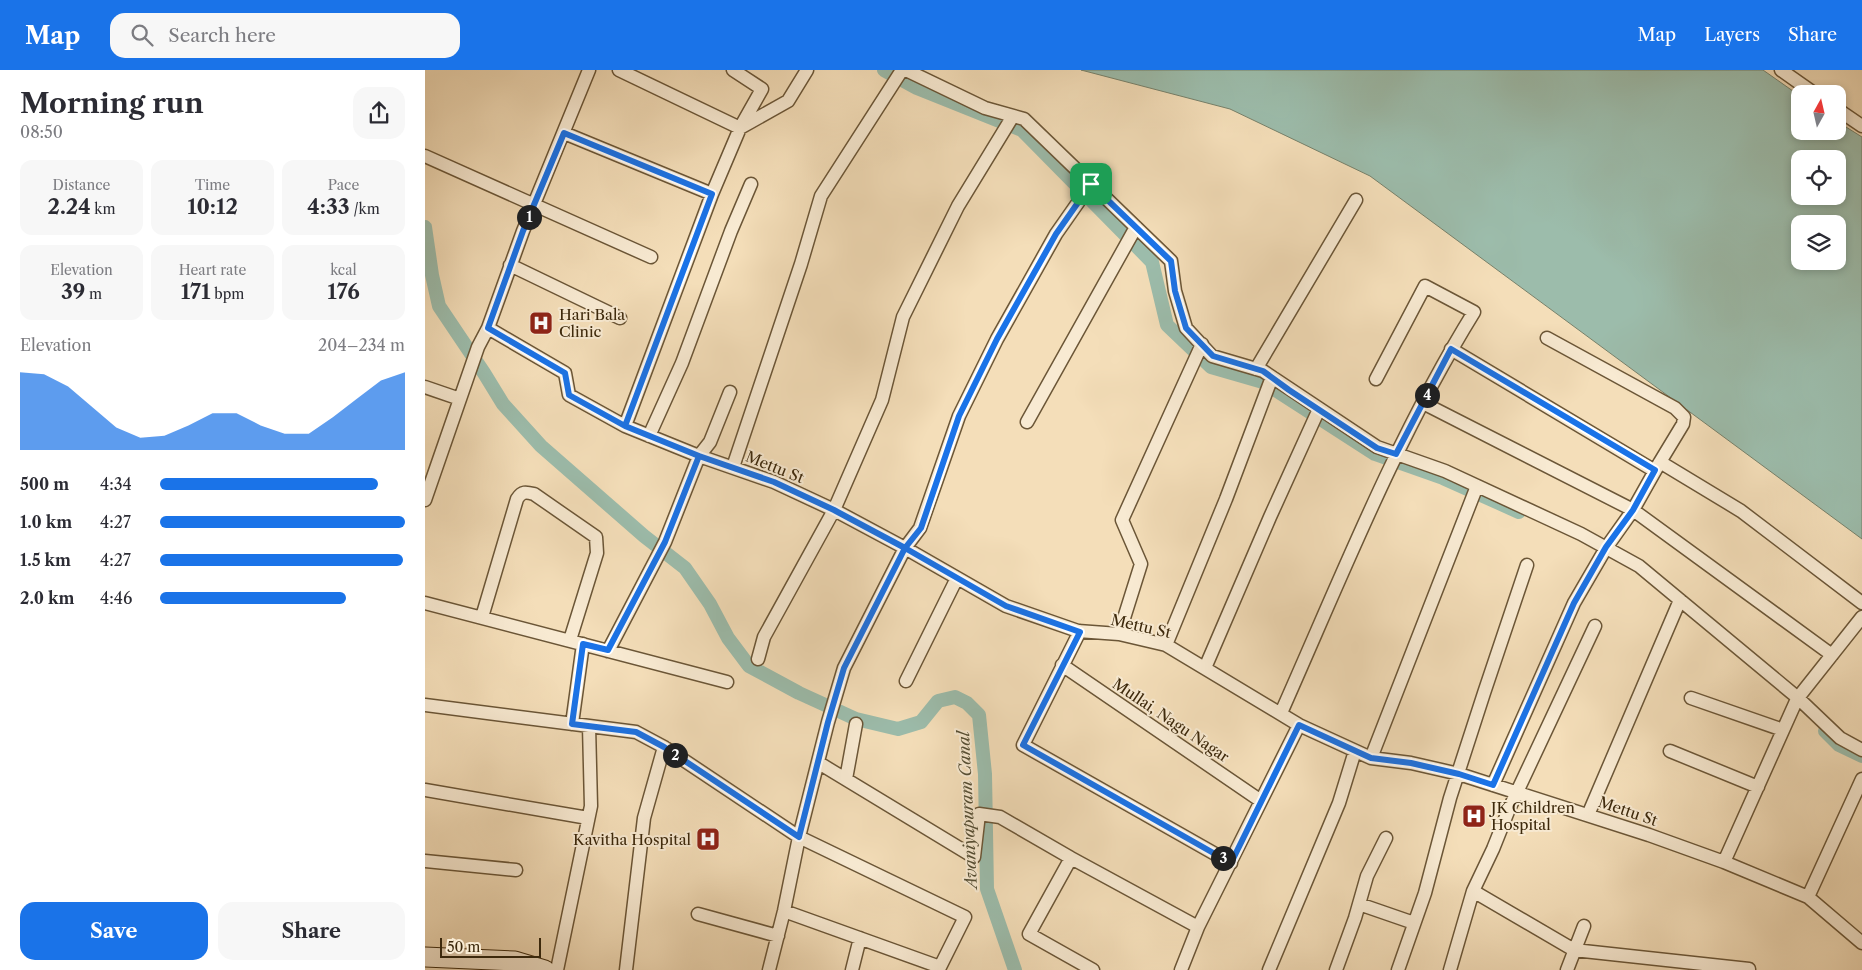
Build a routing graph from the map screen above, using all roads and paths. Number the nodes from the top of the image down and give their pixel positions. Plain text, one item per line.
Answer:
1 (589, 70) edge
2 (619, 70) edge
3 (733, 70) edge
4 (807, 70) edge
5 (1781, 70) edge
6 (903, 71) edge
7 (1802, 85) edge
8 (1846, 115) edge
9 (1010, 122) junction
10 (1862, 126) edge
11 (740, 128) junction
12 (564, 133) junction
13 (425, 156) edge
14 (751, 184) dead end
15 (1090, 186) junction
16 (712, 194) junction
17 (1357, 200) dead end
18 (534, 204) junction
19 (1134, 230) junction
20 (651, 257) dead end
21 (510, 265) junction
22 (620, 318) dead end
23 (488, 328) junction
24 (1547, 338) dead end
25 (1201, 346) junction
26 (1451, 349) junction
27 (1256, 369) junction
28 (1376, 379) dead end
29 (1269, 383) junction
30 (425, 387) edge
31 (730, 392) dead end
32 (460, 399) junction
33 (1423, 403) junction
34 (1317, 414) junction
35 (1027, 422) dead end
36 (625, 426) junction
37 (649, 436) junction
38 (699, 456) junction
39 (1394, 459) junction
40 (1658, 466) junction
41 (733, 467) junction
42 (429, 476) edge
43 (1476, 491) junction
44 (425, 500) edge
45 (834, 510) junction
46 (1633, 510) junction
47 (905, 548) junction
48 (1604, 551) junction
49 (1527, 564) dead end
50 (957, 578) junction
51 (425, 602) edge
52 (1679, 603) junction
53 (1862, 603) edge
54 (482, 617) junction
55 (1862, 617) edge
56 (1595, 626) dead end
57 (1080, 632) junction
58 (1119, 634) junction
59 (570, 640) junction
60 (583, 644) junction
61 (1166, 645) junction
62 (608, 650) junction
63 (1832, 655) junction
64 (758, 659) dead end
65 (1062, 665) junction
66 (1205, 668) junction
67 (906, 681) dead end
68 (727, 682) dead end
69 (1691, 698) dead end
70 (1796, 702) junction
71 (425, 705) edge
72 (1281, 713) junction
73 (572, 724) junction
74 (856, 724) dead end
75 (1299, 725) junction
76 (589, 726) junction
77 (1783, 730) junction
78 (664, 747) junction
79 (1862, 750) edge
80 (1355, 751) junction
81 (1670, 751) dead end
82 (1371, 758) junction
83 (819, 763) junction
84 (1459, 774) junction
85 (846, 779) junction
86 (1862, 780) edge
87 (1493, 785) junction
88 (1758, 787) junction
89 (425, 790) edge
90 (1517, 792) junction
91 (1261, 801) junction
92 (1588, 815) junction
93 (588, 818) junction
94 (799, 837) junction
95 (1385, 838) dead end
96 (1071, 858) junction
97 (425, 861) edge
98 (1724, 862) junction
99 (1231, 863) junction
100 (516, 870) dead end
101 (1473, 890) junction
102 (1808, 897) junction
103 (1359, 904) junction
104 (784, 911) junction
105 (698, 914) dead end
106 (1414, 923) junction
107 (1584, 926) dead end
108 (1198, 927) junction
109 (778, 936) junction
110 (860, 938) junction
111 (1862, 943) edge
112 (1574, 950) junction
113 (425, 957) edge
114 (939, 968) edge
115 (1749, 969) edge
116 (545, 970) edge
117 (557, 970) edge
118 (626, 970) edge
119 (769, 970) edge
120 (852, 970) edge
121 (1093, 970) edge
122 (1181, 970) edge
123 (1269, 970) edge
124 (1336, 970) edge
125 (1398, 970) edge
126 (1450, 970) edge
127 (1567, 970) edge

1 - 12 street
2 - 11 street
3 - 11 street
4 - 11 street
5 - 7 street
6 - 9 street
6 - 41 street
8 - 10 street
9 - 15 street
9 - 45 street
11 - 16 street
12 - 16 street
12 - 18 street
13 - 18 street
14 - 37 street
15 - 19 street
15 - 47 street
16 - 36 street
17 - 27 street
18 - 20 street
18 - 21 street
19 - 25 street
19 - 35 street
21 - 22 street
21 - 23 street
23 - 32 street
23 - 36 street, Mettu St
24 - 40 street
25 - 27 street
25 - 58 street
26 - 28 street
26 - 33 street
26 - 40 street
27 - 29 street
29 - 34 street
29 - 61 street
30 - 32 street
31 - 38 street
32 - 42 street
33 - 39 street
33 - 46 street
34 - 39 street
34 - 66 street
36 - 37 street, Mettu St
37 - 38 street, Mettu St
38 - 41 street, Mettu St
38 - 62 street
39 - 43 street
39 - 72 street
40 - 46 street
40 - 53 street
41 - 45 street, Mettu St
42 - 44 street
43 - 48 street
43 - 82 street
45 - 47 street, Mettu St
45 - 64 street
46 - 48 street
46 - 63 street
47 - 50 street, Mettu St
47 - 83 street
48 - 52 street
48 - 87 street
49 - 84 street
50 - 57 street, Mettu St
50 - 67 street
51 - 54 street
52 - 70 street
52 - 92 street
54 - 59 street
54 - 59 street
55 - 63 street
56 - 90 street
57 - 58 street, Mettu St
57 - 65 street
58 - 61 street, Mettu St
59 - 60 street
60 - 62 street
60 - 73 street
61 - 66 street, Mettu St
62 - 68 street
63 - 70 street
65 - 91 street, Mullai, Nagu Nagar
65 - 99 street
66 - 72 street, Mettu St
69 - 77 street
70 - 77 street
70 - 79 street
71 - 73 street
72 - 75 street, Mettu St
73 - 76 street
74 - 85 street
75 - 80 street, Mettu St
75 - 91 street
76 - 78 street
76 - 93 street
77 - 88 street
78 - 94 street
78 - 118 street
80 - 82 street, Mettu St
80 - 123 street
81 - 88 street
82 - 84 street, Mettu St
83 - 85 street
83 - 94 street
84 - 87 street, Mettu St
84 - 106 street
85 - 96 street
86 - 102 street
87 - 90 street, Mettu St
88 - 98 street
89 - 93 street
90 - 92 street, Mettu St
90 - 101 street
91 - 99 street
92 - 98 street, Mettu St
93 - 117 street
94 - 104 street
94 - 114 street
95 - 103 street
96 - 108 street
96 - 121 street
97 - 100 street
98 - 102 street, Mettu St
99 - 108 street
101 - 112 street
101 - 126 street
102 - 111 street, Mettu St
103 - 106 street
103 - 124 street
104 - 109 street
104 - 110 street
105 - 109 street
106 - 125 street
107 - 112 street
108 - 122 street
109 - 119 street
110 - 114 street
110 - 120 street
112 - 115 street
112 - 127 street
113 - 116 street

